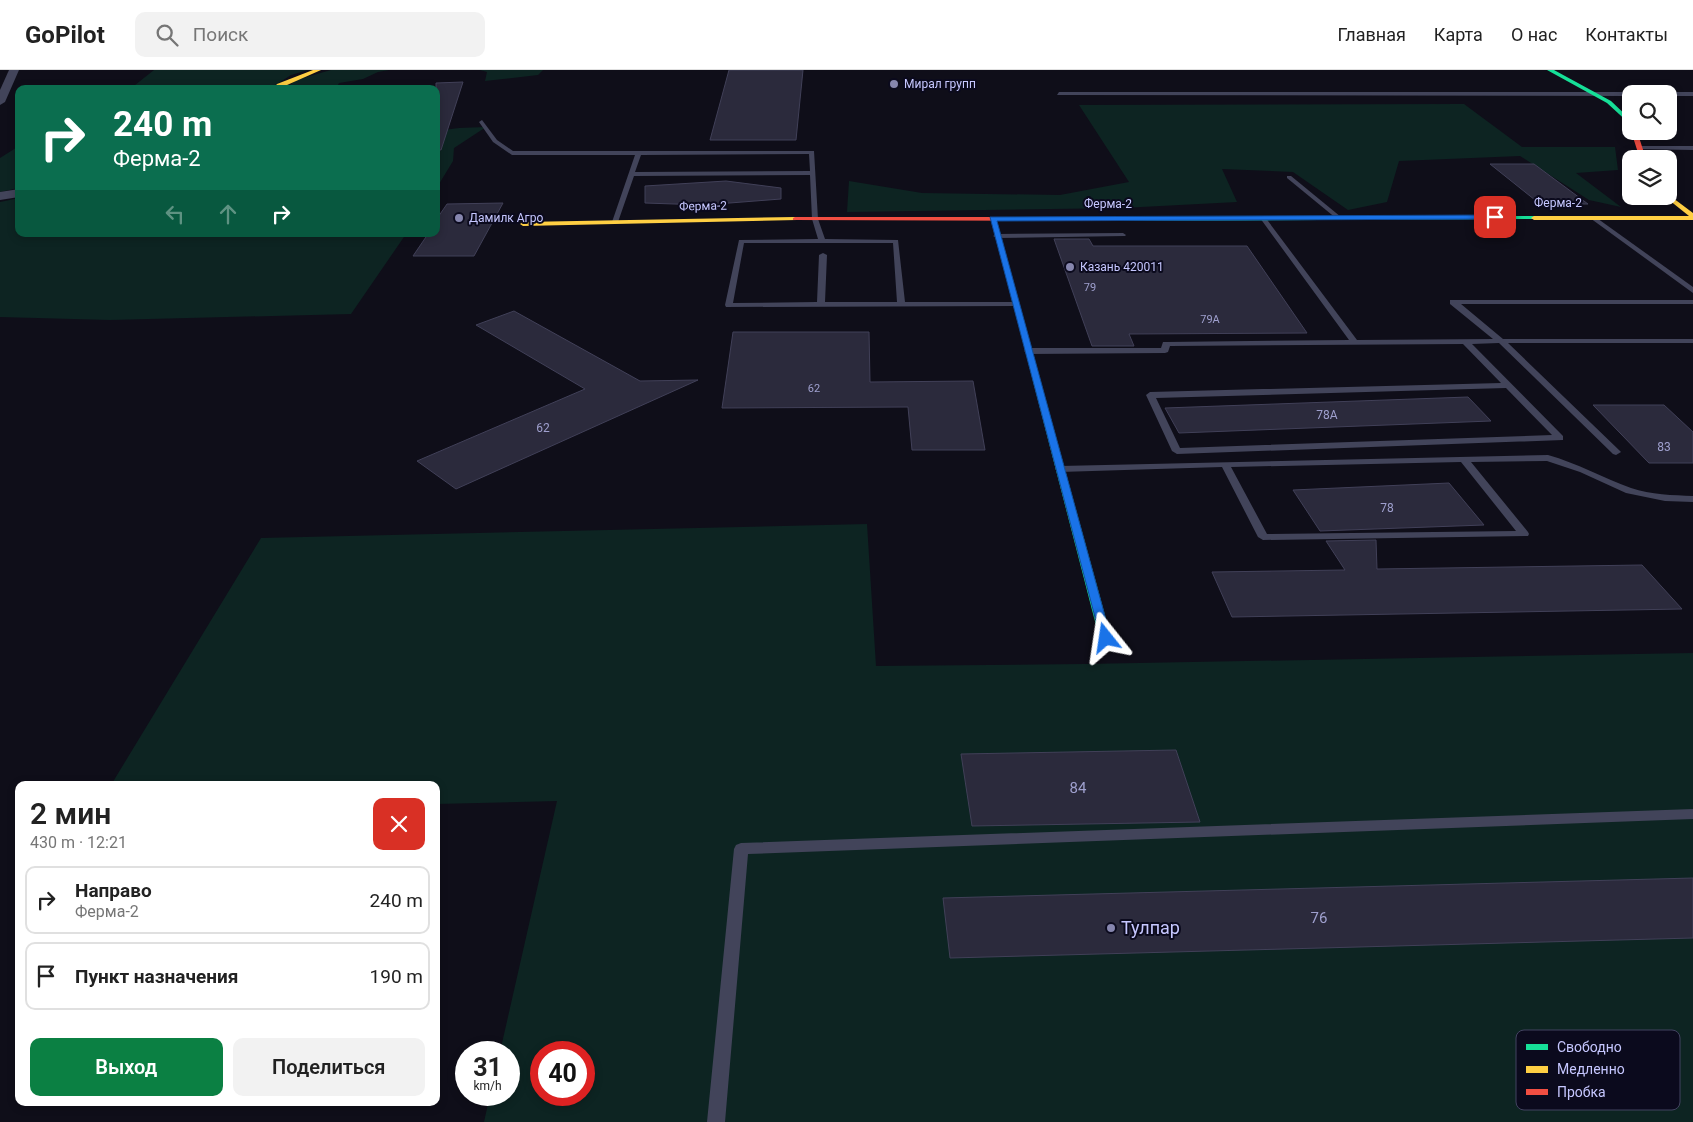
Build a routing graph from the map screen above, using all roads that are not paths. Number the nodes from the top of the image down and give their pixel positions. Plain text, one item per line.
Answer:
1 (14, 70) edge
2 (318, 70) edge
3 (1550, 70) edge
4 (279, 85) edge
5 (3, 89) edge
6 (1059, 94) dead end
7 (1593, 94) junction
8 (1622, 94) edge
9 (1677, 94) edge
10 (1693, 94) edge
11 (0, 102) edge
12 (1622, 115) edge
13 (482, 122) dead end
14 (1693, 148) edge
15 (1676, 150) edge
16 (639, 153) junction
17 (813, 173) junction
18 (632, 174) junction
19 (1289, 177) dead end
20 (15, 193) edge
21 (0, 196) edge
22 (1677, 204) edge
23 (1592, 217) junction
24 (1693, 217) edge
25 (1263, 218) junction
26 (1338, 218) junction
27 (815, 219) junction
28 (992, 219) junction
29 (616, 222) junction
30 (523, 224) dead end
31 (997, 236) junction
32 (1123, 236) dead end
33 (822, 241) junction
34 (823, 255) dead end
35 (1693, 291) edge
36 (1693, 302) edge
37 (1016, 304) junction
38 (821, 305) junction
39 (901, 305) junction
40 (1465, 341) junction
41 (1501, 341) junction
42 (1693, 341) edge
43 (1355, 342) junction
44 (1028, 351) junction
45 (1508, 385) junction
46 (1616, 452) dead end
47 (1464, 460) junction
48 (1226, 464) junction
49 (1060, 469) junction
50 (1693, 499) edge
51 (1106, 638) dead end
52 (1693, 814) edge
53 (716, 1122) edge

1 - 5 street
2 - 4 street
3 - 7 street
5 - 11 street
6 - 7 lane
7 - 8 lane
7 - 12 street
9 - 10 lane
13 - 16 lane
14 - 15 lane
16 - 17 lane
16 - 18 lane
17 - 18 lane
17 - 27 lane
18 - 29 lane
19 - 26 lane
20 - 21 street
22 - 24 street
23 - 24 street, Ферма-2
23 - 26 street, Ферма-2
23 - 35 lane
25 - 26 street, Ферма-2
25 - 28 street, Ферма-2
25 - 43 lane
27 - 28 street, Ферма-2
27 - 29 street, Ферма-2
27 - 33 lane
28 - 31 street
29 - 30 street, Ферма-2
31 - 32 lane
31 - 37 street
33 - 38 lane
33 - 39 lane
34 - 38 lane
36 - 41 lane
37 - 39 lane
37 - 44 street
38 - 39 lane
40 - 41 lane
40 - 43 lane
40 - 45 lane
41 - 42 lane
41 - 46 lane
43 - 44 lane
44 - 49 street
45 - 45 lane
47 - 48 lane
47 - 48 lane
47 - 50 lane
48 - 49 lane
49 - 51 street
52 - 53 lane

